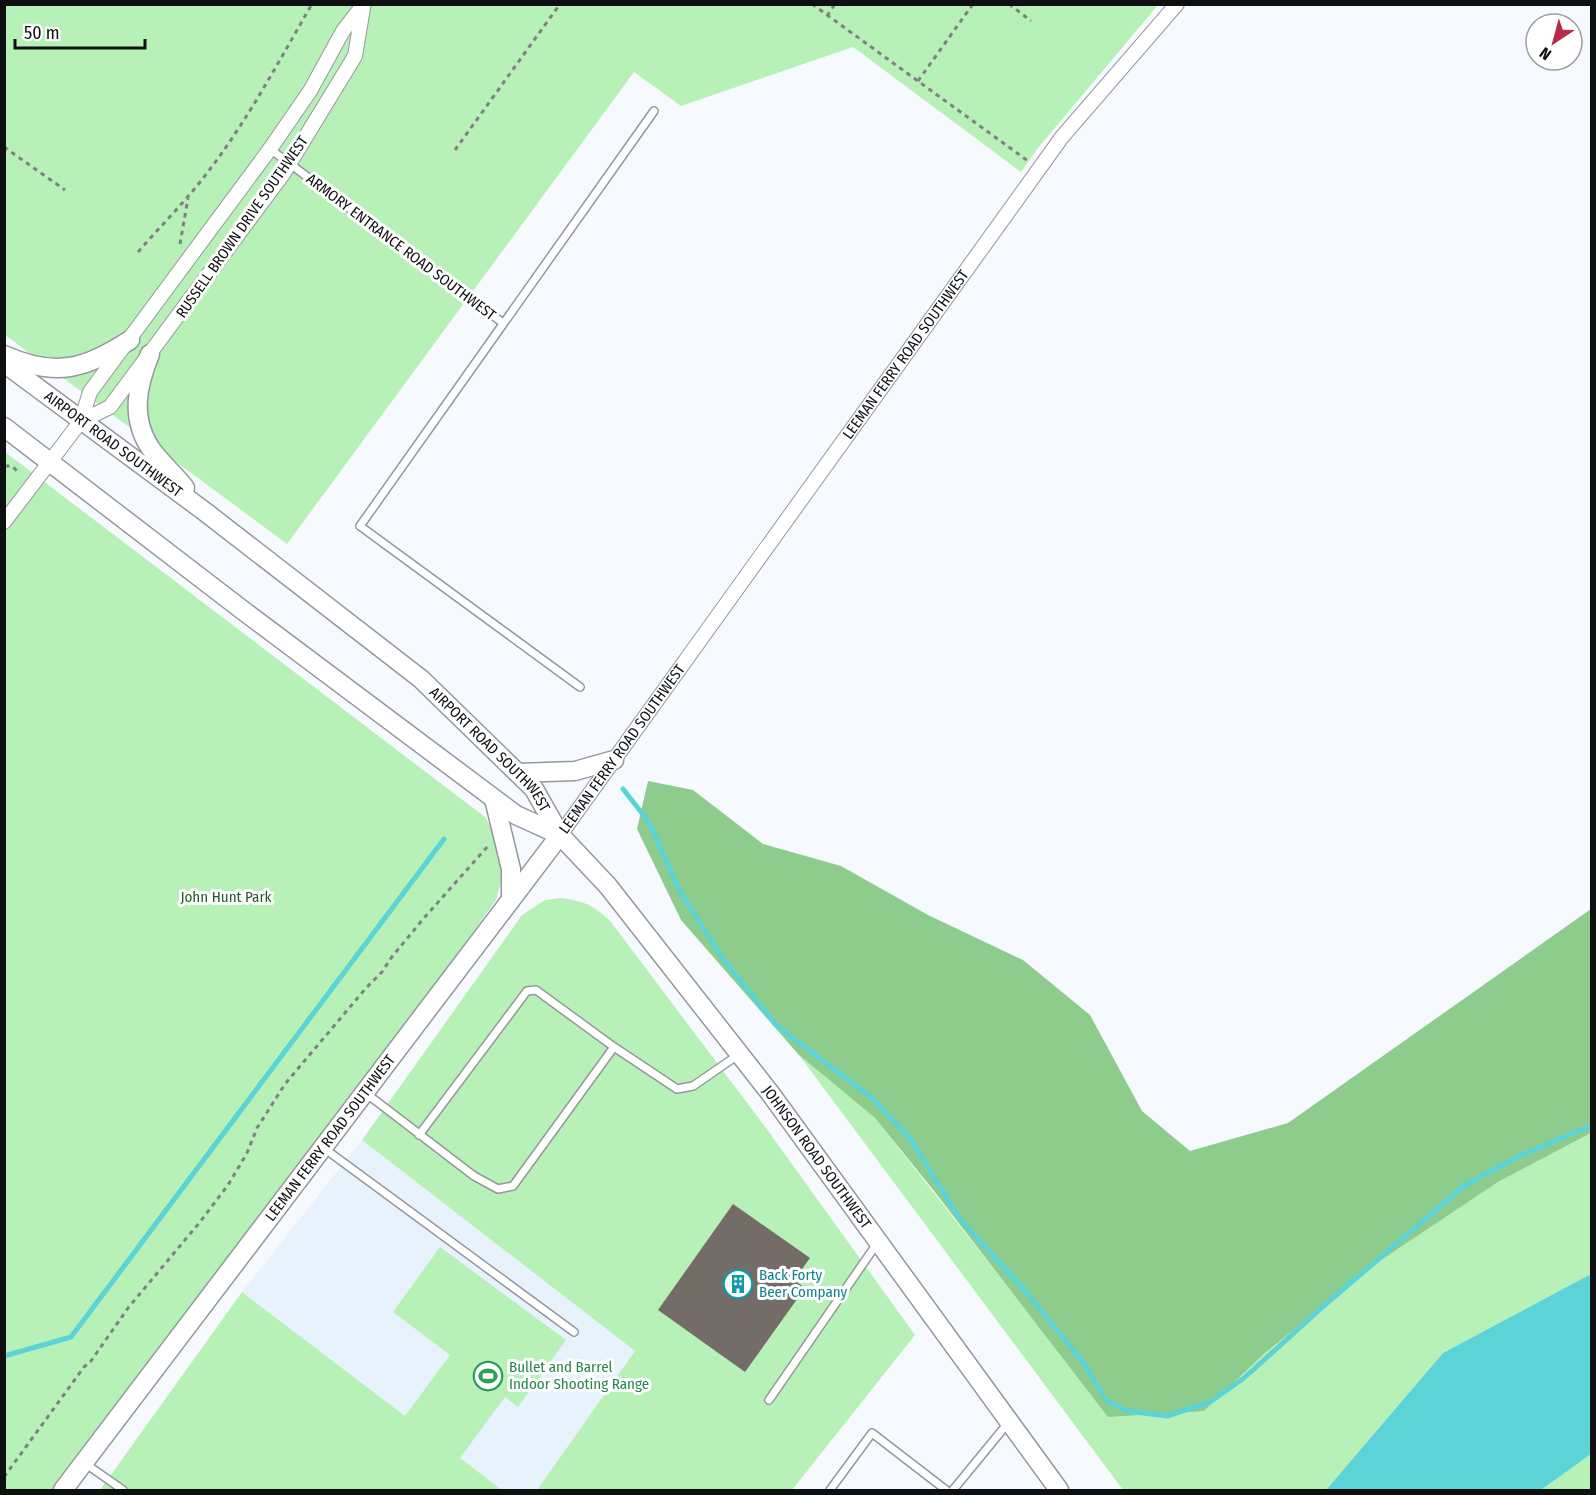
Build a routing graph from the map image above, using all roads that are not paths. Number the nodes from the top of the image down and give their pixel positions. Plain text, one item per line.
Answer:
1 (1177, 4) edge
2 (364, 5) edge
3 (654, 111) dead end
4 (270, 149) junction
5 (290, 163) junction
6 (503, 324) junction
7 (130, 339) junction
8 (150, 354) junction
9 (4, 355) edge
10 (4, 363) edge
11 (81, 421) junction
12 (4, 427) edge
13 (51, 462) junction
14 (204, 511) junction
15 (4, 522) edge
16 (580, 687) dead end
17 (614, 760) junction
18 (518, 773) junction
19 (494, 799) junction
20 (560, 835) junction
21 (512, 899) junction
22 (614, 1047) junction
23 (740, 1053) junction
24 (364, 1093) junction
25 (419, 1135) junction
26 (323, 1148) junction
27 (878, 1242) junction
28 (574, 1332) dead end
29 (769, 1400) dead end
30 (1009, 1422) junction
31 (84, 1463) junction
32 (63, 1491) edge
33 (123, 1491) edge
34 (830, 1491) edge
35 (946, 1491) edge
36 (953, 1491) edge
37 (1059, 1491) edge

1 - 17 street, LEEMAN FERRY ROAD SOUTHWEST
2 - 4 street, RUSSELL BROWN DRIVE SOUTHWEST
2 - 5 street, RUSSELL BROWN DRIVE SOUTHWEST
3 - 6 lane
4 - 5 lane, ARMORY ENTRANCE ROAD SOUTHWEST
4 - 7 street, RUSSELL BROWN DRIVE SOUTHWEST
5 - 6 lane, ARMORY ENTRANCE ROAD SOUTHWEST
5 - 8 street, RUSSELL BROWN DRIVE SOUTHWEST
6 - 16 lane
7 - 9 street
7 - 11 street, RUSSELL BROWN DRIVE SOUTHWEST
8 - 11 street, RUSSELL BROWN DRIVE SOUTHWEST
8 - 14 street
10 - 11 street, AIRPORT ROAD SOUTHWEST
11 - 13 street, RUSSELL BROWN DRIVE SOUTHWEST
11 - 14 street, AIRPORT ROAD SOUTHWEST
12 - 13 street, AIRPORT ROAD SOUTHWEST
13 - 15 street, RUSSELL BROWN DRIVE SOUTHWEST
13 - 19 street, AIRPORT ROAD SOUTHWEST
14 - 18 street, AIRPORT ROAD SOUTHWEST
17 - 18 street
17 - 20 street, LEEMAN FERRY ROAD SOUTHWEST
18 - 20 street, AIRPORT ROAD SOUTHWEST
19 - 20 street, AIRPORT ROAD SOUTHWEST
19 - 21 street
20 - 21 street, LEEMAN FERRY ROAD SOUTHWEST
20 - 23 street, JOHNSON ROAD SOUTHWEST
21 - 24 street, LEEMAN FERRY ROAD SOUTHWEST
22 - 23 lane
22 - 25 lane
22 - 25 lane
23 - 27 street, JOHNSON ROAD SOUTHWEST
24 - 25 lane
24 - 26 street, LEEMAN FERRY ROAD SOUTHWEST
26 - 28 lane
26 - 31 street, LEEMAN FERRY ROAD SOUTHWEST
27 - 29 lane
27 - 30 street, JOHNSON ROAD SOUTHWEST
30 - 36 lane
30 - 37 street, JOHNSON ROAD SOUTHWEST
31 - 32 street, LEEMAN FERRY ROAD SOUTHWEST
31 - 33 lane
34 - 35 lane

